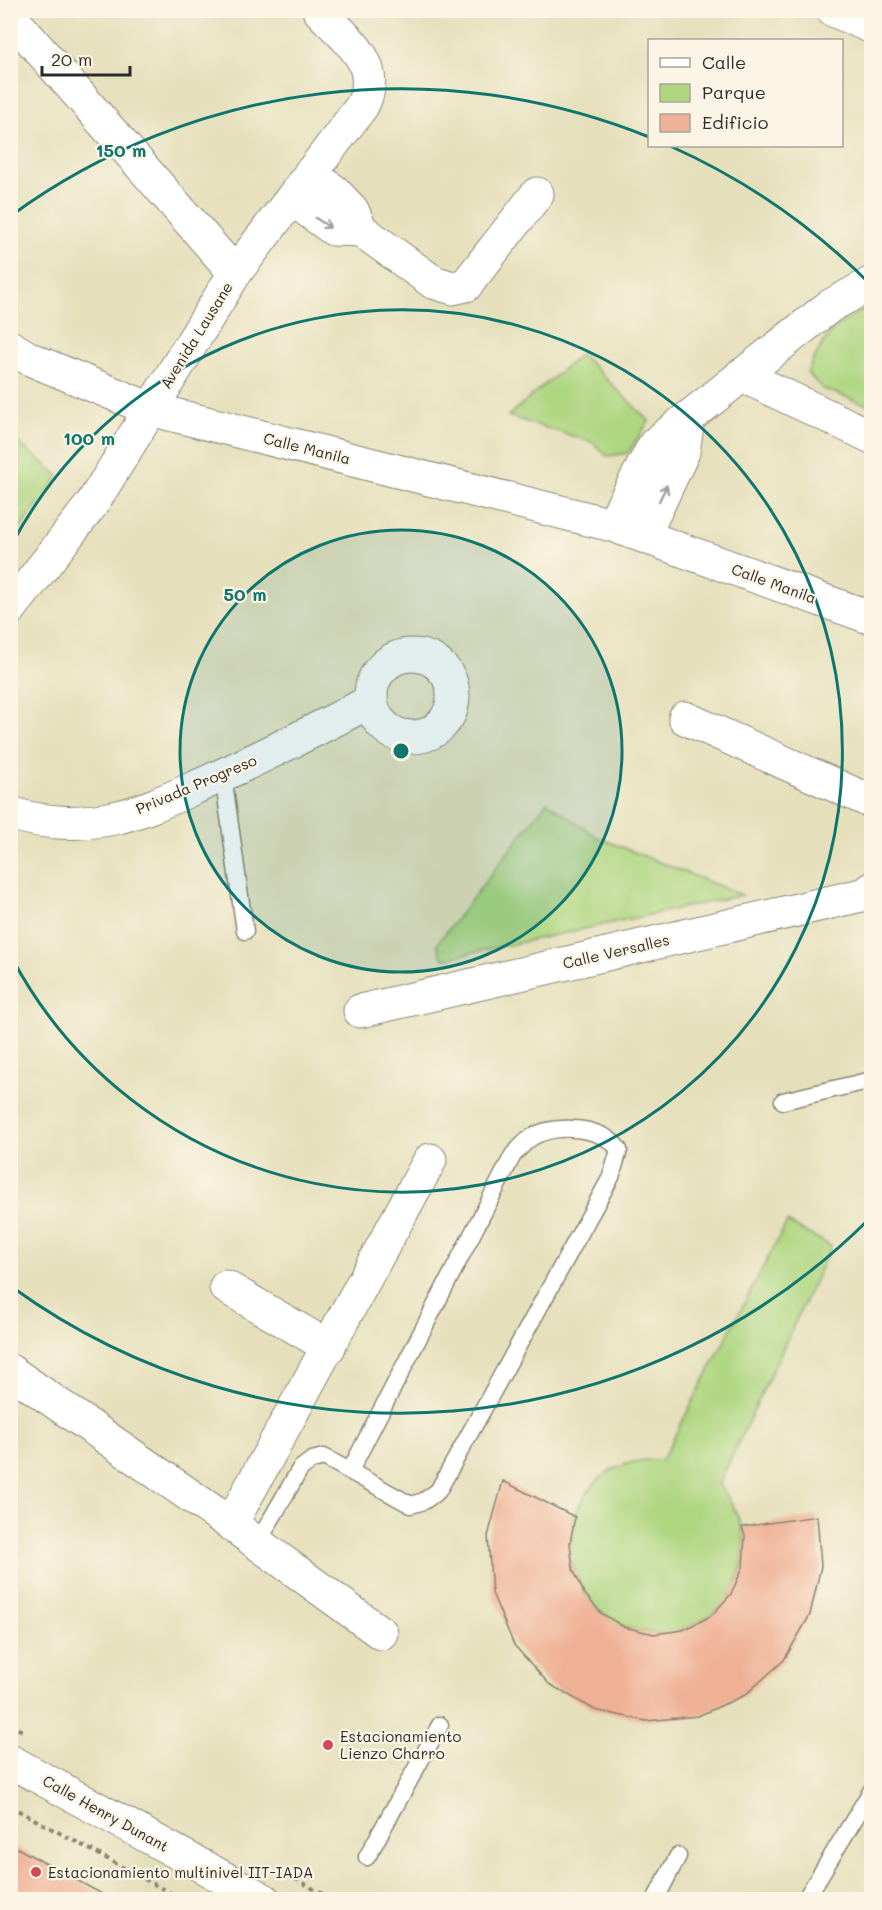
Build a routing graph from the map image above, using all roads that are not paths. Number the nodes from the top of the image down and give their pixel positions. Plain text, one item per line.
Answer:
1 (319, 10) edge
2 (833, 10) edge
3 (10, 16) edge
4 (872, 27) edge
5 (301, 186) junction
6 (537, 194) dead end
7 (235, 273) junction
8 (872, 283) edge
9 (10, 347) edge
10 (741, 375) junction
11 (150, 409) junction
12 (688, 419) junction
13 (872, 437) edge
14 (612, 525) junction
15 (644, 535) junction
16 (10, 609) edge
17 (872, 618) edge
18 (372, 701) dead end
19 (685, 718) dead end
20 (223, 775) junction
21 (872, 802) edge
22 (10, 813) edge
23 (872, 890) edge
24 (245, 931) dead end
25 (360, 1011) dead end
26 (872, 1080) edge
27 (783, 1101) dead end
28 (430, 1160) dead end
29 (226, 1287) dead end
30 (328, 1347) junction
31 (10, 1371) edge
32 (350, 1471) junction
33 (231, 1524) junction
34 (257, 1544) junction
35 (381, 1633) dead end
36 (440, 1725) dead end
37 (10, 1761) edge
38 (872, 1790) edge
39 (678, 1856) dead end
40 (367, 1857) dead end
41 (264, 1899) edge
42 (655, 1899) edge
43 (805, 1899) edge

1 - 5 street, Avenida Lausane
2 - 4 street
3 - 7 street
5 - 6 street
5 - 7 street, Avenida Lausane
7 - 11 street, Avenida Lausane
8 - 10 street
9 - 11 street, Calle Manila
10 - 12 street
10 - 13 street
11 - 14 street, Calle Manila
11 - 16 street, Avenida Lausane
12 - 14 street
15 -> 12 street
14 - 15 street, Calle Manila
15 - 17 street, Calle Manila
18 - 20 street, Privada Progreso
19 - 21 street
20 - 22 street, Privada Progreso
20 - 24 lane
23 - 25 street, Calle Versalles
26 - 27 lane
28 - 30 street
29 - 30 street
30 - 33 street
31 - 33 street
32 - 32 lane
32 - 34 lane
33 - 34 street
34 - 35 street
36 - 40 lane
37 - 41 street, Calle Henry Dunant
38 - 43 lane
39 - 42 lane

